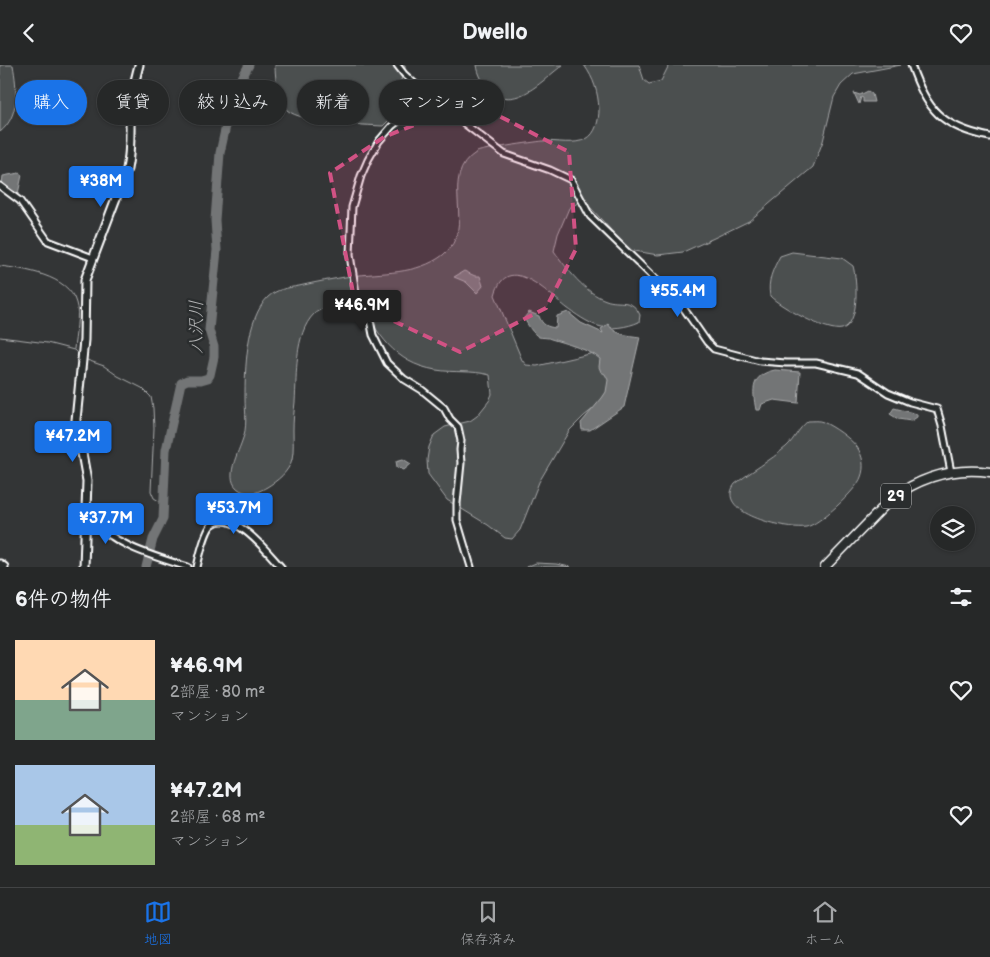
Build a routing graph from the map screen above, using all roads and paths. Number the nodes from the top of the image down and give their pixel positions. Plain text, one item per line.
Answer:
1 (139, 65) edge
2 (397, 65) edge
3 (911, 65) edge
4 (410, 80) edge
5 (393, 125) edge
6 (466, 125) edge
7 (990, 137) edge
8 (0, 186) edge
9 (93, 258) junction
10 (951, 472) junction
11 (990, 472) edge
12 (87, 515) junction
13 (0, 564) edge
14 (4, 567) edge
15 (84, 567) edge
16 (188, 567) edge
17 (196, 567) edge
18 (281, 567) edge
19 (471, 567) edge
20 (825, 567) edge

1 - 9 street
2 - 4 street
3 - 7 street
5 - 19 street
6 - 10 street
8 - 9 street
9 - 12 street
10 - 11 main road, 29
10 - 20 main road, 29
12 - 15 street
12 - 16 street
13 - 14 street
17 - 18 street

